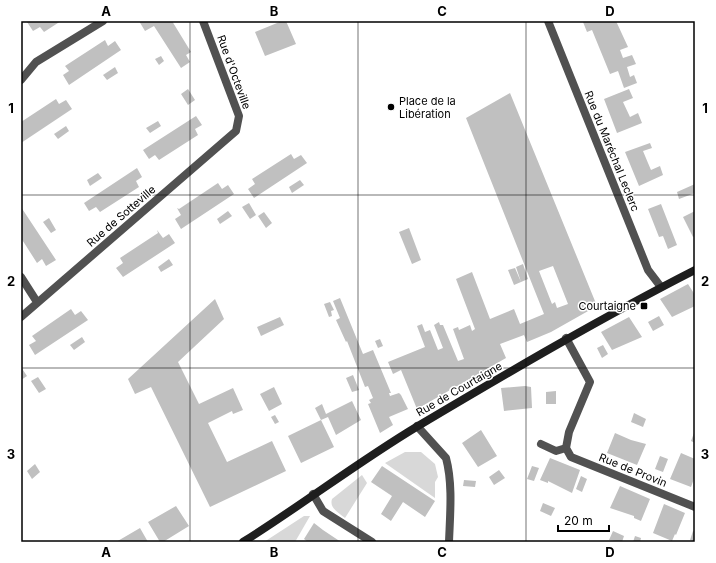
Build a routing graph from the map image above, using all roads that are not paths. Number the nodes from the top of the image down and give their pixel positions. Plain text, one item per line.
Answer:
1 (103, 21) edge
2 (204, 21) edge
3 (548, 21) edge
4 (21, 80) edge
5 (236, 131) joint
6 (695, 270) edge
7 (21, 277) edge
8 (661, 287) junction
9 (38, 302) junction
10 (21, 318) edge
11 (566, 338) junction
12 (417, 426) junction
13 (541, 444) dead end
14 (566, 448) junction
15 (313, 494) junction
16 (695, 507) edge
17 (243, 542) edge
18 (372, 542) edge
19 (449, 542) edge

1 - 4 street
2 - 5 street, Rue d'Octeville
3 - 8 street, Rue du Maréchal Leclerc
5 - 9 street, Rue de Sotteville
6 - 8 street, Rue de Courtaigne
7 - 9 street
8 - 11 street, Rue de Courtaigne
9 - 10 street, Rue de Sotteville
11 - 12 street, Rue de Courtaigne
11 - 14 street
12 - 15 street, Rue de Courtaigne
12 - 19 street
13 - 14 street
14 - 16 street, Rue de Provin
15 - 17 street, Rue de Courtaigne
15 - 18 street

